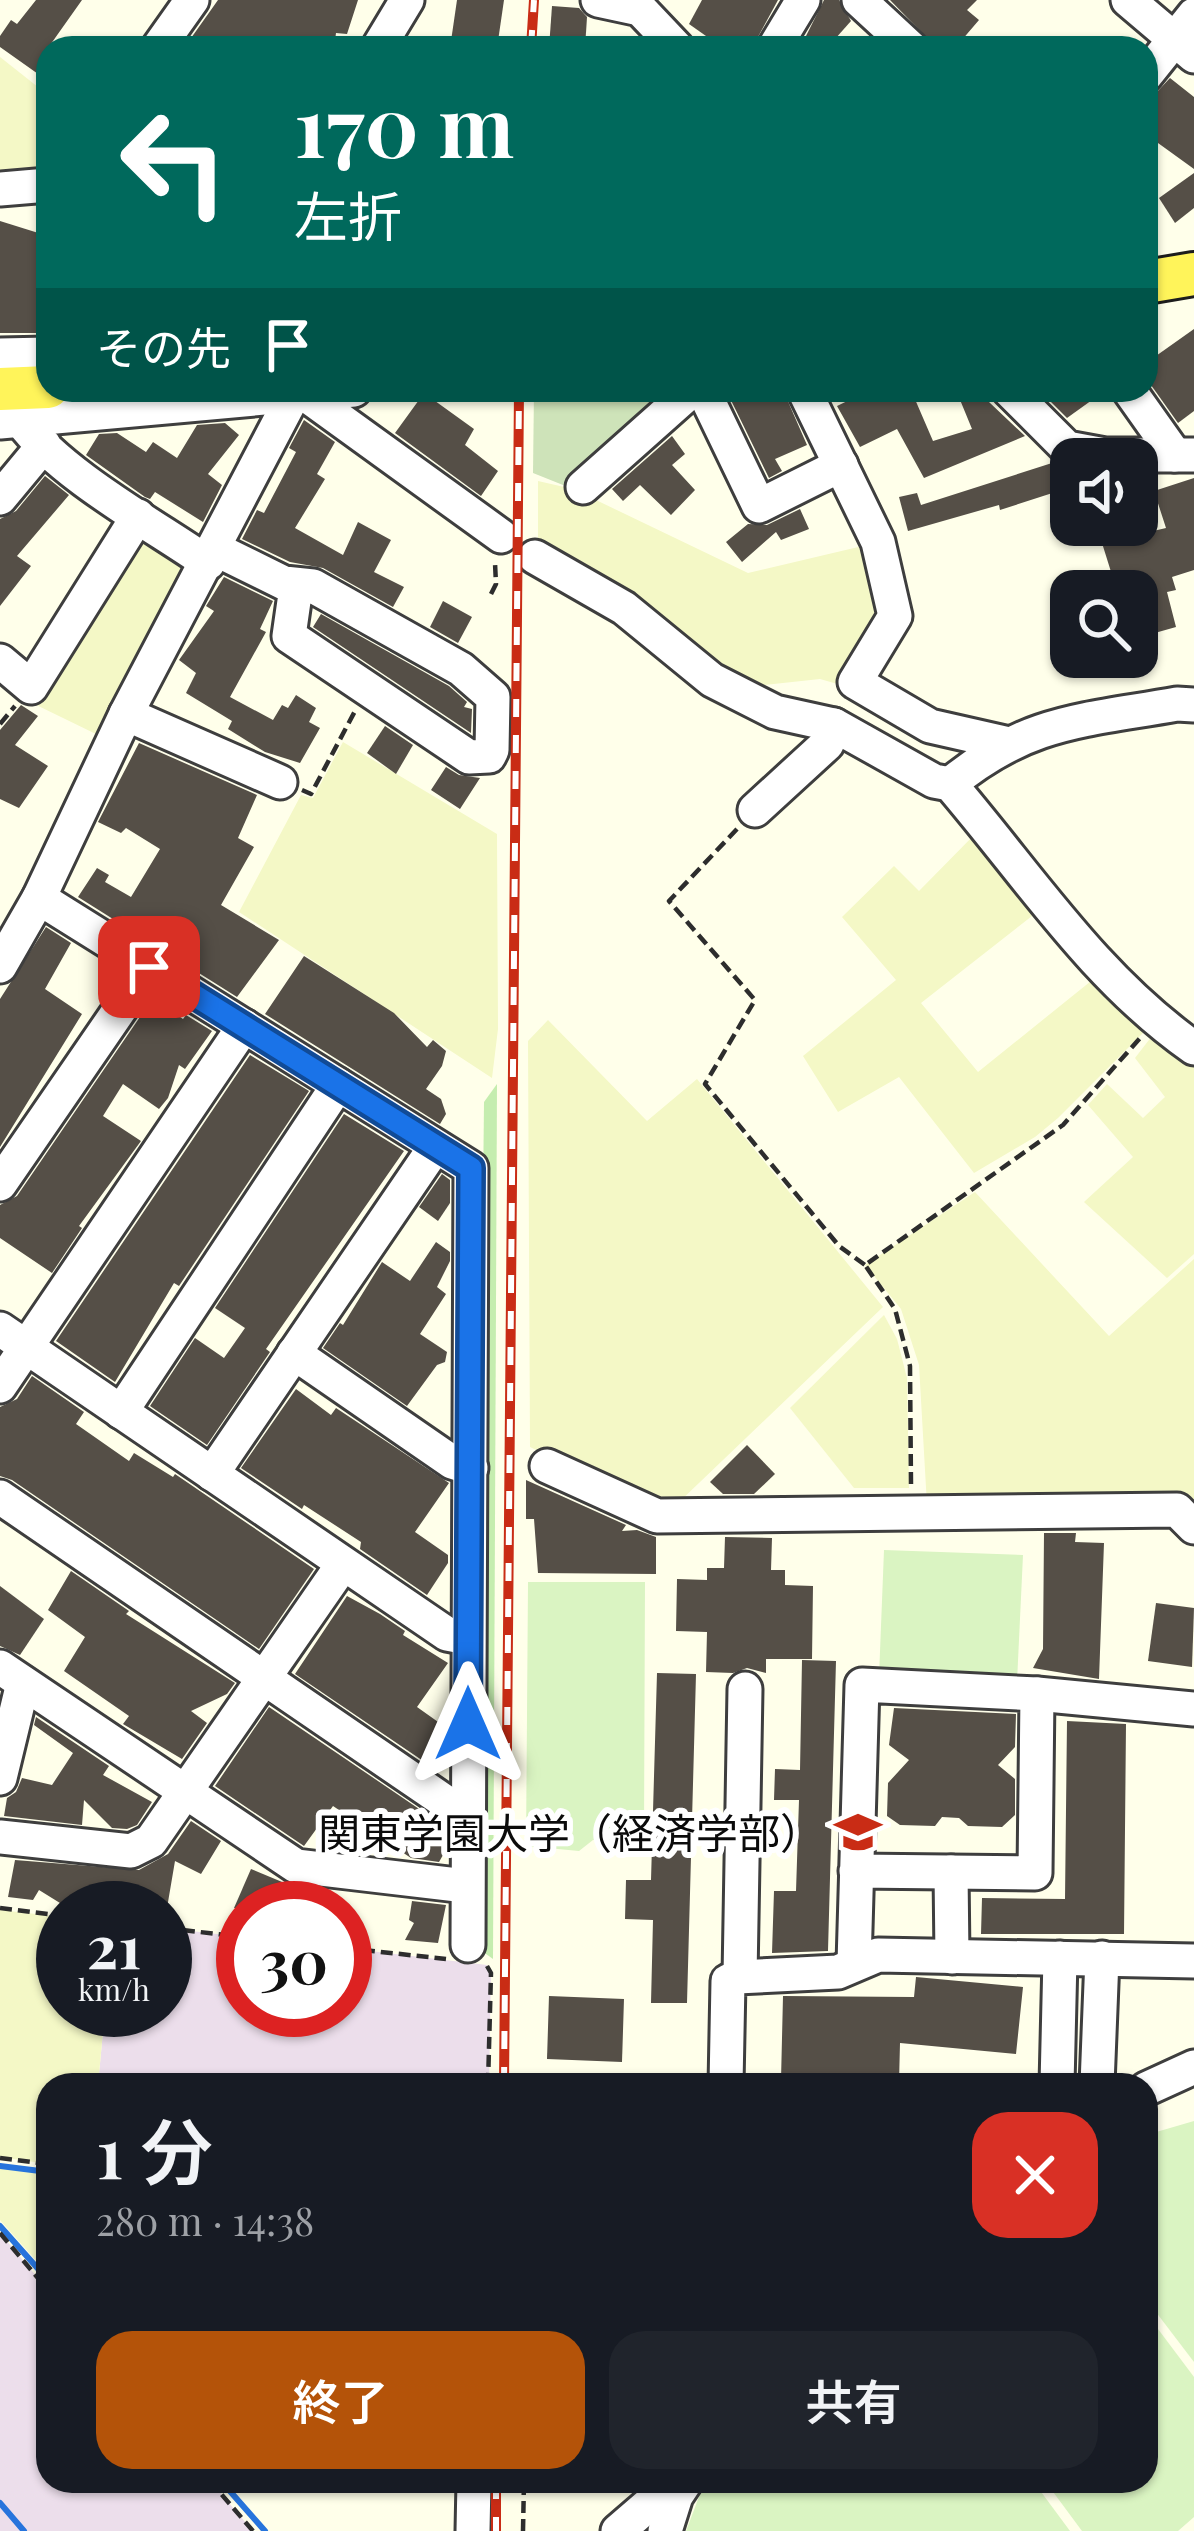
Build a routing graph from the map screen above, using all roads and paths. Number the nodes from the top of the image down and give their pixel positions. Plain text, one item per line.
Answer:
1 (407, 0) edge
2 (598, 0) edge
3 (803, 0) edge
4 (859, 0) edge
5 (1128, 0) edge
6 (642, 4) edge
7 (177, 6) edge
8 (163, 36) edge
9 (385, 36) edge
10 (667, 36) edge
11 (781, 36) edge
12 (898, 36) edge
13 (1188, 37) edge
14 (1158, 63) edge
15 (36, 186) edge
16 (0, 189) edge
17 (1194, 274) edge
18 (1158, 280) edge
19 (0, 355) edge
20 (36, 371) edge
21 (36, 392) edge
22 (201, 402) edge
23 (294, 402) edge
24 (311, 402) edge
25 (679, 402) edge
26 (709, 402) edge
27 (810, 402) edge
28 (1021, 402) edge
29 (1139, 402) edge
30 (17, 419) edge
31 (1185, 455) edge
32 (841, 465) junction
33 (583, 487) dead end
34 (0, 498) edge
35 (138, 515) junction
36 (498, 546) joint
37 (212, 556) junction
38 (536, 557) dead end
39 (296, 587) junction
40 (491, 594) dead end
41 (0, 661) edge
42 (366, 690) junction
43 (1194, 705) edge
44 (126, 714) junction
45 (835, 725) junction
46 (1005, 743) junction
47 (280, 782) joint
48 (950, 784) junction
49 (755, 810) joint
50 (39, 898) junction
51 (2, 956) edge
52 (149, 967) junction
53 (1155, 1021) junction
54 (244, 1026) junction
55 (1194, 1048) edge
56 (338, 1085) junction
57 (435, 1147) junction
58 (0, 1184) edge
59 (865, 1265) junction
60 (14, 1338) edge
61 (295, 1353) junction
62 (0, 1386) edge
63 (122, 1412) junction
64 (547, 1466) dead end
65 (470, 1468) junction
66 (212, 1474) junction
67 (0, 1497) edge
68 (912, 1514) junction
69 (1194, 1527) edge
70 (343, 1564) junction
71 (468, 1638) junction
72 (11, 1675) edge
73 (265, 1679) junction
74 (745, 1689) dead end
75 (1037, 1694) junction
76 (1194, 1709) edge
77 (0, 1778) edge
78 (186, 1795) junction
79 (467, 1808) junction
80 (0, 1837) edge
81 (856, 1871) junction
82 (951, 1873) junction
83 (466, 1886) junction
84 (0, 1908) edge
85 (36, 1913) edge
86 (467, 1946) junction
87 (372, 1951) edge
88 (952, 1957) junction
89 (1060, 1958) junction
90 (1102, 1958) junction
91 (1194, 1961) edge
92 (854, 1964) junction
93 (740, 1977) junction
94 (1194, 2067) edge
95 (488, 2073) edge
96 (726, 2073) edge
97 (1057, 2073) edge
98 (1097, 2073) edge
99 (1158, 2084) edge
100 (0, 2158) edge
101 (36, 2162) edge
102 (0, 2234) edge
103 (36, 2276) edge
104 (221, 2493) edge
105 (474, 2493) edge
106 (524, 2493) edge
107 (662, 2493) edge
108 (677, 2493) edge
109 (253, 2531) edge
110 (473, 2531) edge
111 (523, 2531) edge
112 (618, 2531) edge
113 (665, 2531) edge

1 - 9 street
2 - 6 street
3 - 11 street
4 - 12 street
5 - 13 street
6 - 10 street
7 - 8 street
13 - 14 street
15 - 16 street
17 - 18 main road
19 - 20 street
21 - 30 main road
22 - 30 street
23 - 37 street
24 - 36 street
25 - 33 street
26 - 32 street
27 - 32 street
28 - 31 street
29 - 31 street
30 - 34 street
30 - 35 street
32 - 46 street
35 - 37 street
35 - 41 street
36 - 40 path
37 - 39 street
37 - 44 street
38 - 45 street
39 - 42 street
39 - 42 street
42 - 47 path
43 - 46 street
44 - 47 street
44 - 50 street
45 - 48 street
45 - 49 street
46 - 48 street
48 - 53 street
49 - 59 path
50 - 51 street
50 - 52 street
52 - 54 street
52 - 58 street
53 - 55 street
53 - 59 path
54 - 56 street
54 - 60 street
56 - 57 street
56 - 63 street
57 - 61 street
57 - 65 street
59 - 68 path
60 - 62 street
60 - 63 street
61 - 65 street
61 - 66 street
63 - 66 street
64 - 68 street
65 - 71 street
66 - 70 street
67 - 73 street
68 - 69 street
70 - 71 street
70 - 73 street
71 - 79 street
72 - 77 street
72 - 78 street
73 - 78 street
73 - 79 street
74 - 93 street
75 - 76 street
75 - 81 street
75 - 82 street
78 - 80 street
78 - 83 street
79 - 83 street
81 - 82 street
81 - 92 street
82 - 88 street
83 - 86 street
84 - 85 path
86 - 87 path
86 - 95 path
88 - 89 street
88 - 92 street
89 - 90 street
89 - 97 street
90 - 91 street
90 - 98 street
92 - 93 street
93 - 96 street
94 - 99 street
100 - 101 path
102 - 103 path
104 - 109 path
105 - 110 street
106 - 111 path
107 - 112 street
108 - 113 street

